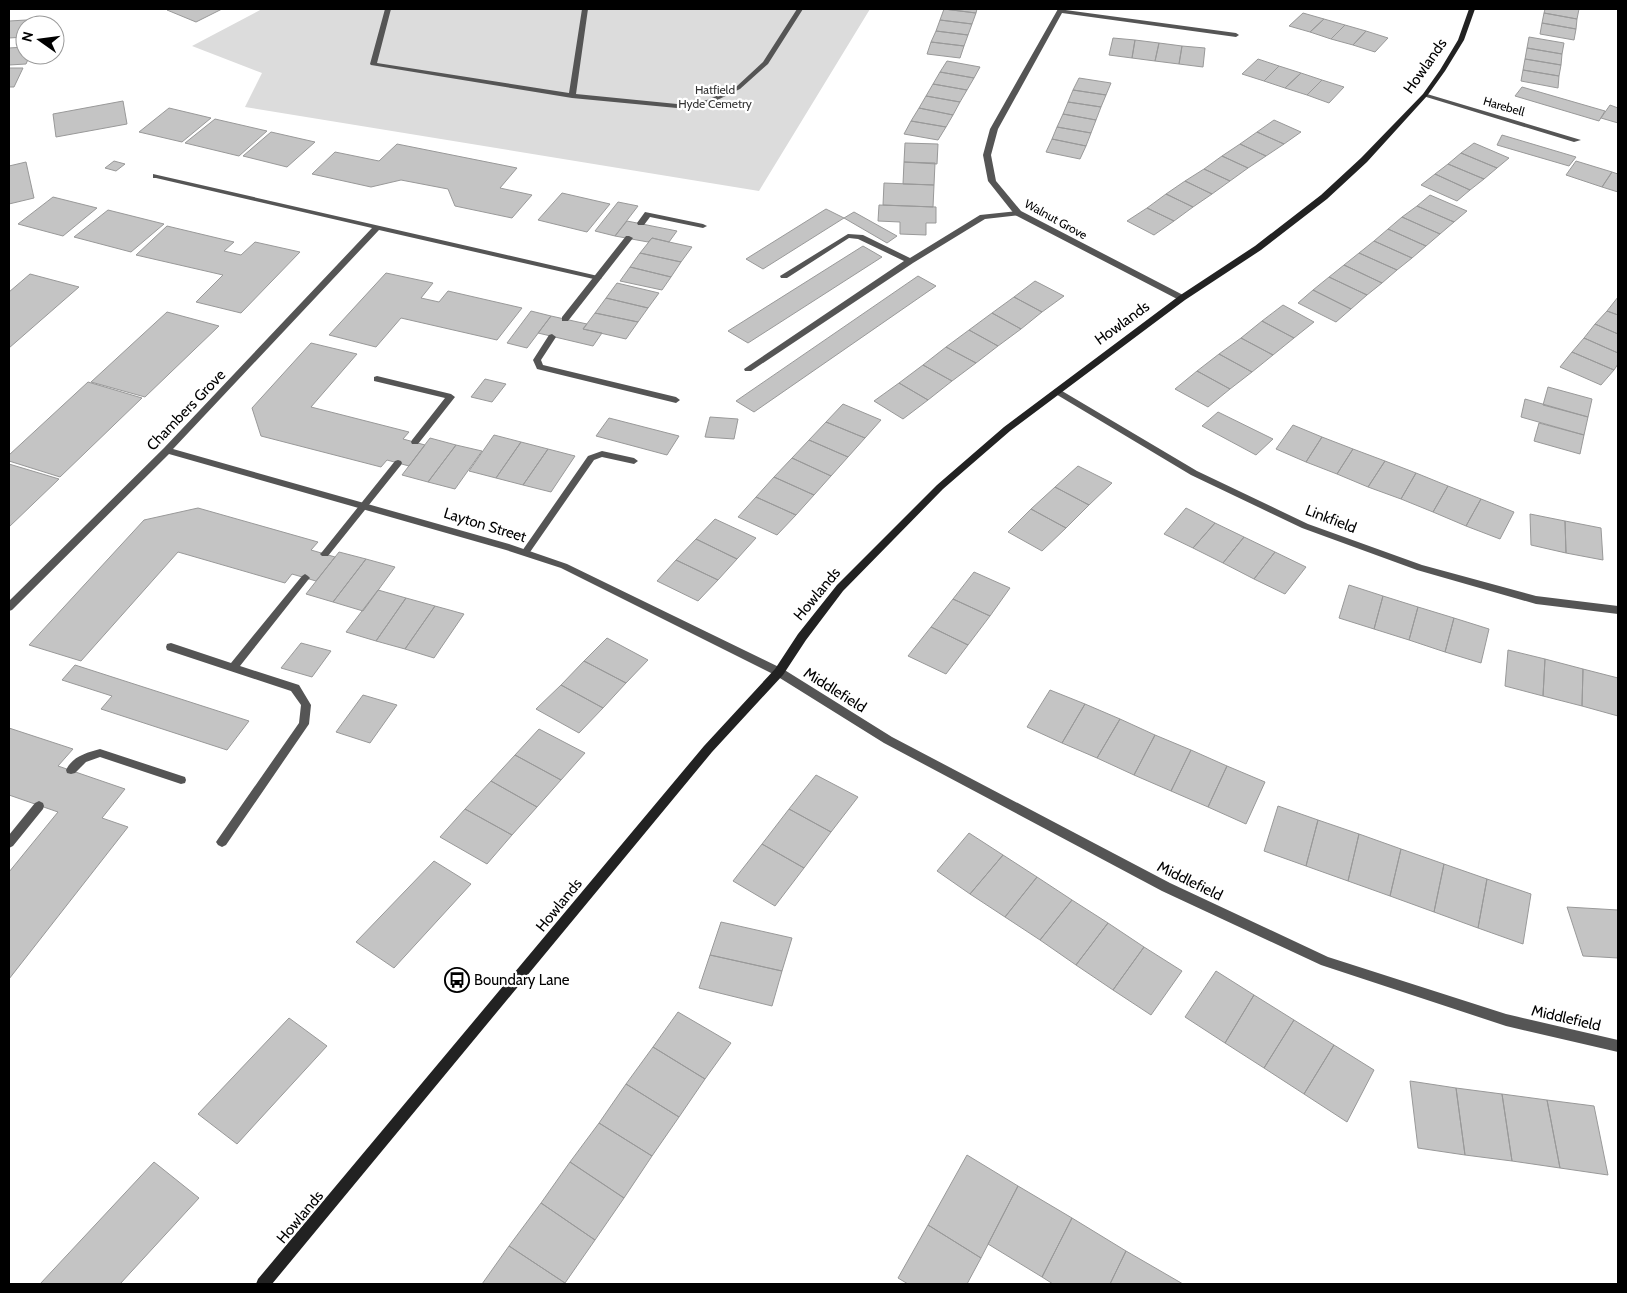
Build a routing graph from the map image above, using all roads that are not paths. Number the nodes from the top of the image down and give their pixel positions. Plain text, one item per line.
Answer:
1 (388, 9) edge
2 (584, 9) edge
3 (800, 9) edge
4 (1472, 9) edge
5 (1061, 10) edge
6 (1236, 34) dead end
7 (1425, 95) junction
8 (572, 96) junction
9 (1577, 140) dead end
10 (156, 176) dead end
11 (1018, 213) junction
12 (641, 223) dead end
13 (703, 226) dead end
14 (377, 227) junction
15 (629, 238) dead end
16 (910, 261) junction
17 (784, 276) dead end
18 (598, 278) junction
19 (1182, 298) junction
20 (565, 319) dead end
21 (552, 336) dead end
22 (748, 368) dead end
23 (377, 379) dead end
24 (1057, 391) junction
25 (676, 400) dead end
26 (415, 442) dead end
27 (167, 450) junction
28 (634, 461) dead end
29 (398, 463) dead end
30 (364, 506) junction
31 (525, 553) junction
32 (325, 554) dead end
33 (305, 578) dead end
34 (9, 607) edge
35 (1618, 610) edge
36 (171, 647) dead end
37 (234, 666) junction
38 (779, 672) junction
39 (71, 770) dead end
40 (181, 780) dead end
41 (39, 806) dead end
42 (222, 842) dead end
43 (9, 843) edge
44 (1618, 1046) edge
45 (263, 1284) edge

1 - 8 street
2 - 8 street
3 - 8 street
4 - 7 street, Howlands
5 - 6 street
5 - 11 street, Walnut Grove
7 - 9 street, Harebell
7 - 19 street, Howlands
10 - 14 street
11 - 16 street
11 - 19 street, Walnut Grove
12 - 13 street
14 - 18 street
14 - 27 street, Chambers Grove
15 - 18 street
16 - 17 street
16 - 22 street
18 - 20 street
19 - 24 street, Howlands
21 - 25 street
23 - 26 street
24 - 35 street, Linkfield
24 - 38 street, Howlands
27 - 30 street, Layton Street
27 - 34 street, Chambers Grove
28 - 31 street
29 - 30 street
30 - 31 street, Layton Street
30 - 32 street
31 - 38 street, Layton Street
33 - 37 street
36 - 37 street
37 - 42 street
38 - 44 street, Middlefield
38 - 45 street, Howlands
39 - 40 street
41 - 43 street

